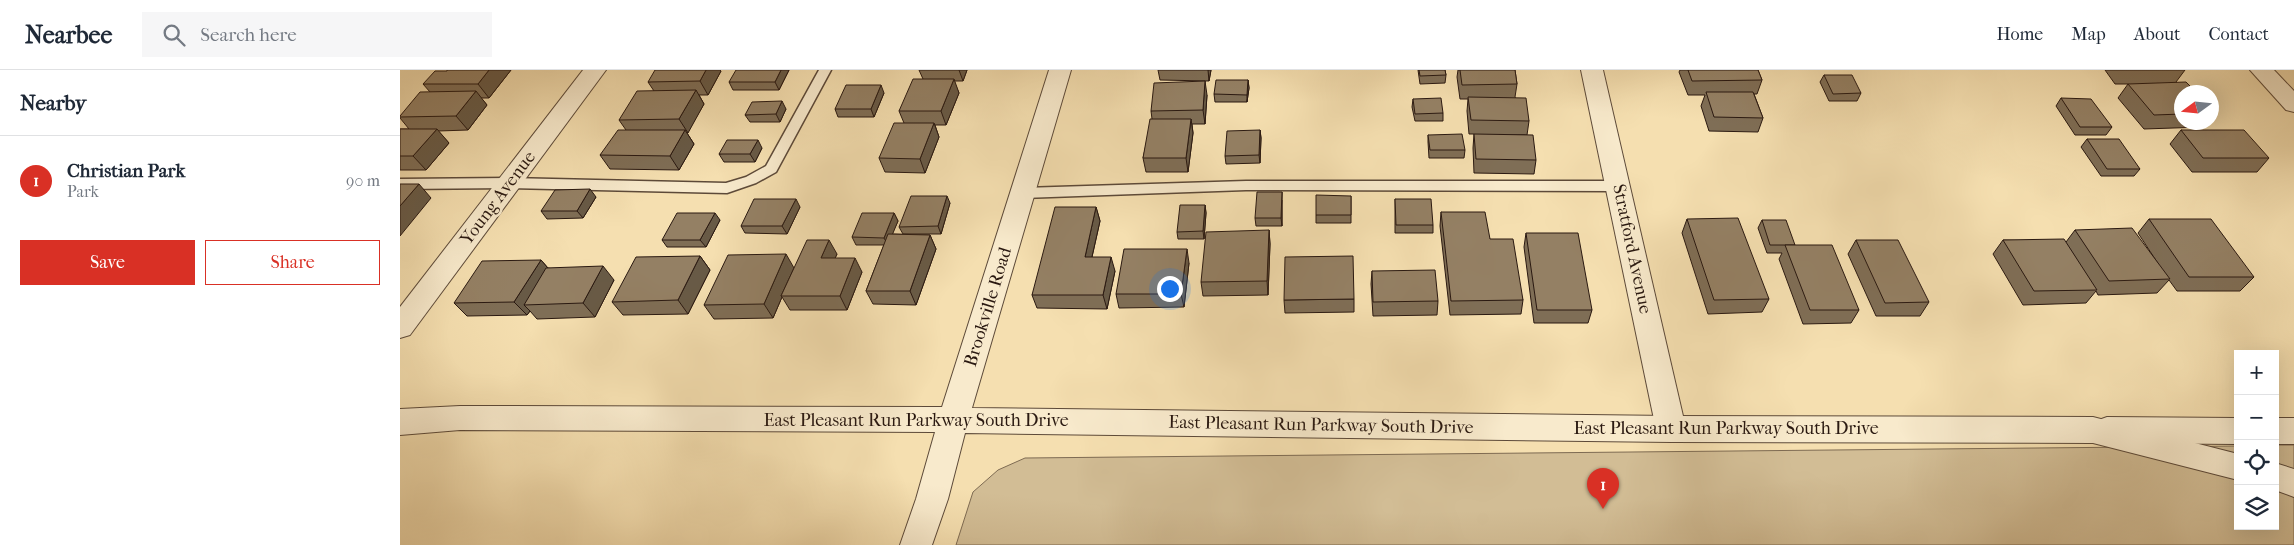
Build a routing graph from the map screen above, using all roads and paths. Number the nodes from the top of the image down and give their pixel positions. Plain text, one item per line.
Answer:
1 (595, 70) edge
2 (825, 70) edge
3 (1060, 70) edge
4 (1592, 70) edge
5 (2261, 70) edge
6 (2294, 105) edge
7 (509, 183) junction
8 (400, 184) edge
9 (1618, 186) junction
10 (1023, 193) junction
11 (400, 327) edge
12 (953, 420) junction
13 (400, 422) edge
14 (1671, 429) junction
15 (2093, 430) junction
16 (2234, 430) edge
17 (2279, 431) edge
18 (2294, 431) edge
19 (2234, 466) edge
20 (2279, 477) edge
21 (2294, 483) edge
22 (918, 540) edge

1 - 7 street, Young Avenue
2 - 7 lane
3 - 10 street, Brookville Road
4 - 9 street, Stratford Avenue
5 - 6 street
7 - 8 lane
7 - 11 street, Young Avenue
9 - 10 lane
9 - 14 street, Stratford Avenue
10 - 12 street, Brookville Road
12 - 13 street, East Pleasant Run Parkway South Drive
12 - 14 street, East Pleasant Run Parkway South Drive
12 - 22 street, Brookville Road
14 - 15 street, East Pleasant Run Parkway South Drive
15 - 16 street
15 - 19 street, East Pleasant Run Parkway South Drive
17 - 18 street
20 - 21 street

